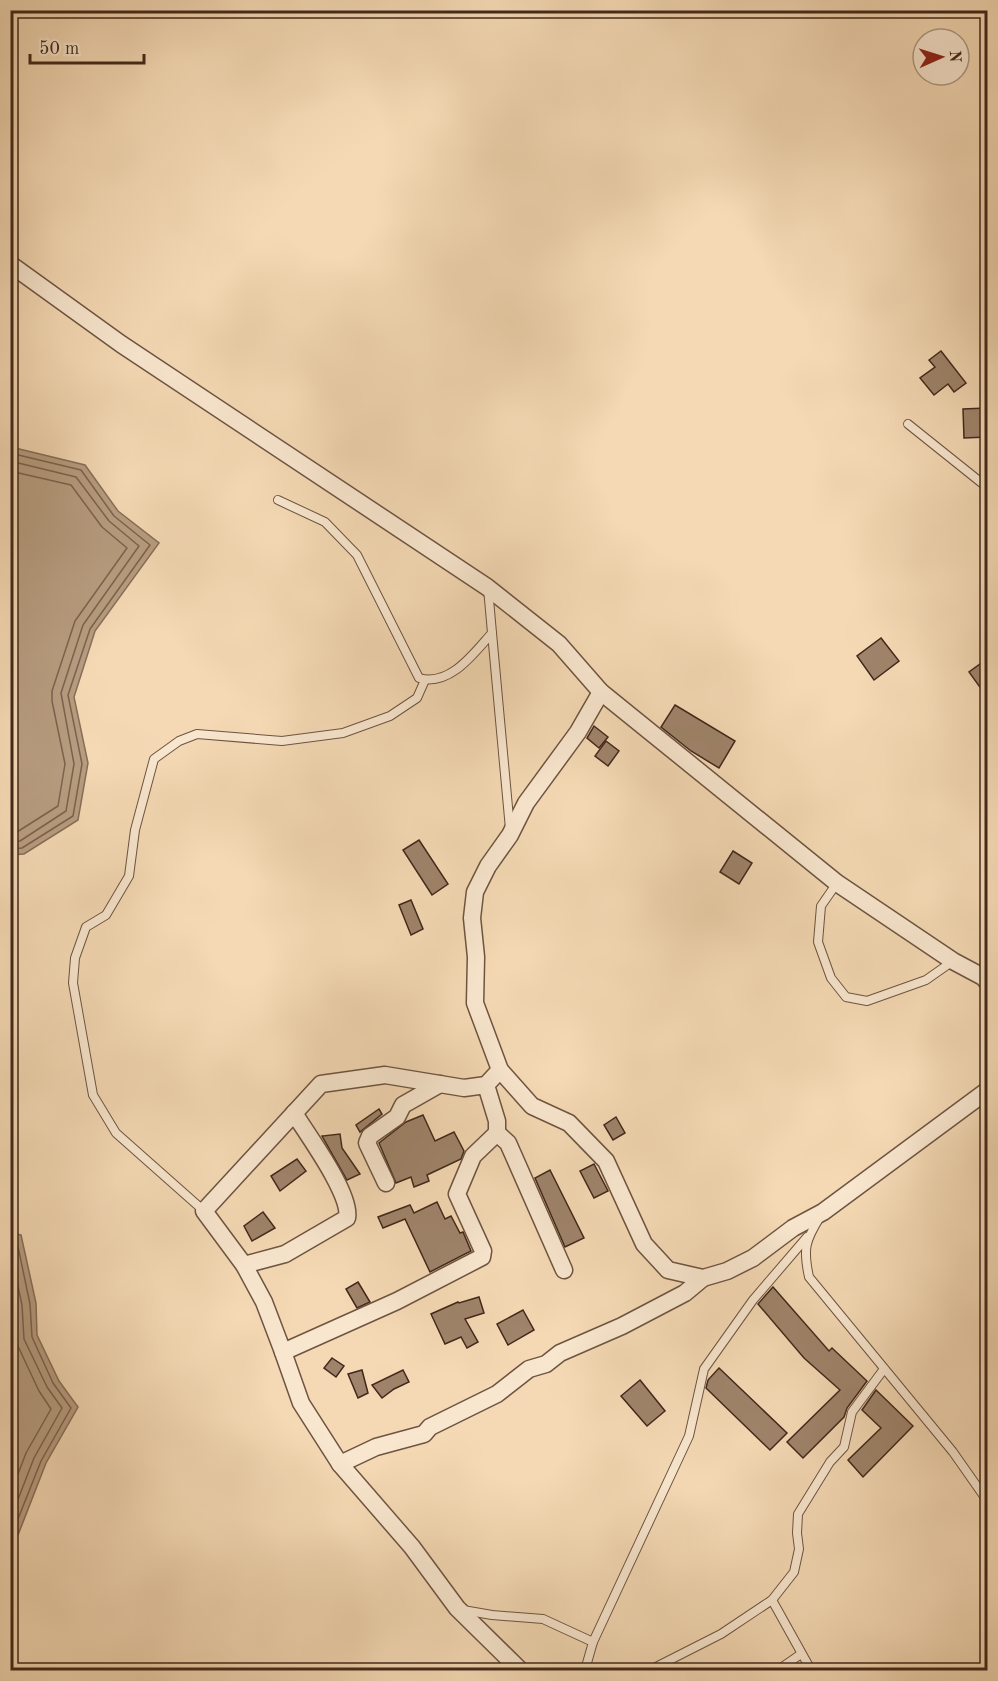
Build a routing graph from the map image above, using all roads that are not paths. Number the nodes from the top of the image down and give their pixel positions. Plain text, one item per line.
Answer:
1 (10, 264) edge
2 (908, 423) dead end
3 (987, 488) edge
4 (278, 500) dead end
5 (488, 587) junction
6 (492, 633) junction
7 (425, 680) junction
8 (601, 692) junction
9 (510, 835) junction
10 (837, 883) junction
11 (952, 962) junction
12 (986, 978) edge
13 (500, 1070) junction
14 (440, 1084) junction
15 (486, 1085) junction
16 (987, 1090) edge
17 (294, 1113) junction
18 (497, 1133) junction
19 (386, 1183) dead end
20 (204, 1211) junction
21 (823, 1212) junction
22 (807, 1237) junction
23 (244, 1265) junction
24 (564, 1270) dead end
25 (703, 1278) junction
26 (283, 1352) junction
27 (884, 1369) junction
28 (340, 1464) junction
29 (987, 1502) edge
30 (772, 1600) junction
31 (457, 1608) junction
32 (593, 1642) junction
33 (801, 1654) junction
34 (520, 1671) edge
35 (585, 1671) edge
36 (650, 1671) edge
37 (778, 1671) edge
38 (811, 1671) edge

1 - 5 street
2 - 3 lane
4 - 7 lane
5 - 6 lane
5 - 8 street
6 - 7 lane
6 - 9 lane
7 - 20 lane
8 - 9 street
8 - 10 street
9 - 13 street
10 - 11 street
10 - 11 lane
11 - 12 street
13 - 15 street
13 - 25 street
14 - 15 street
14 - 17 street
14 - 19 street
15 - 18 street
16 - 21 street
17 - 20 street
17 - 23 street
18 - 24 street
18 - 26 street
20 - 23 street
21 - 22 lane
21 - 25 street
22 - 27 lane
22 - 32 lane
23 - 26 street
25 - 28 street
26 - 28 street
27 - 29 lane
27 - 30 lane
28 - 31 street
30 - 33 lane
30 - 36 lane
31 - 32 lane
31 - 34 street
32 - 35 lane
33 - 37 lane
33 - 38 lane

